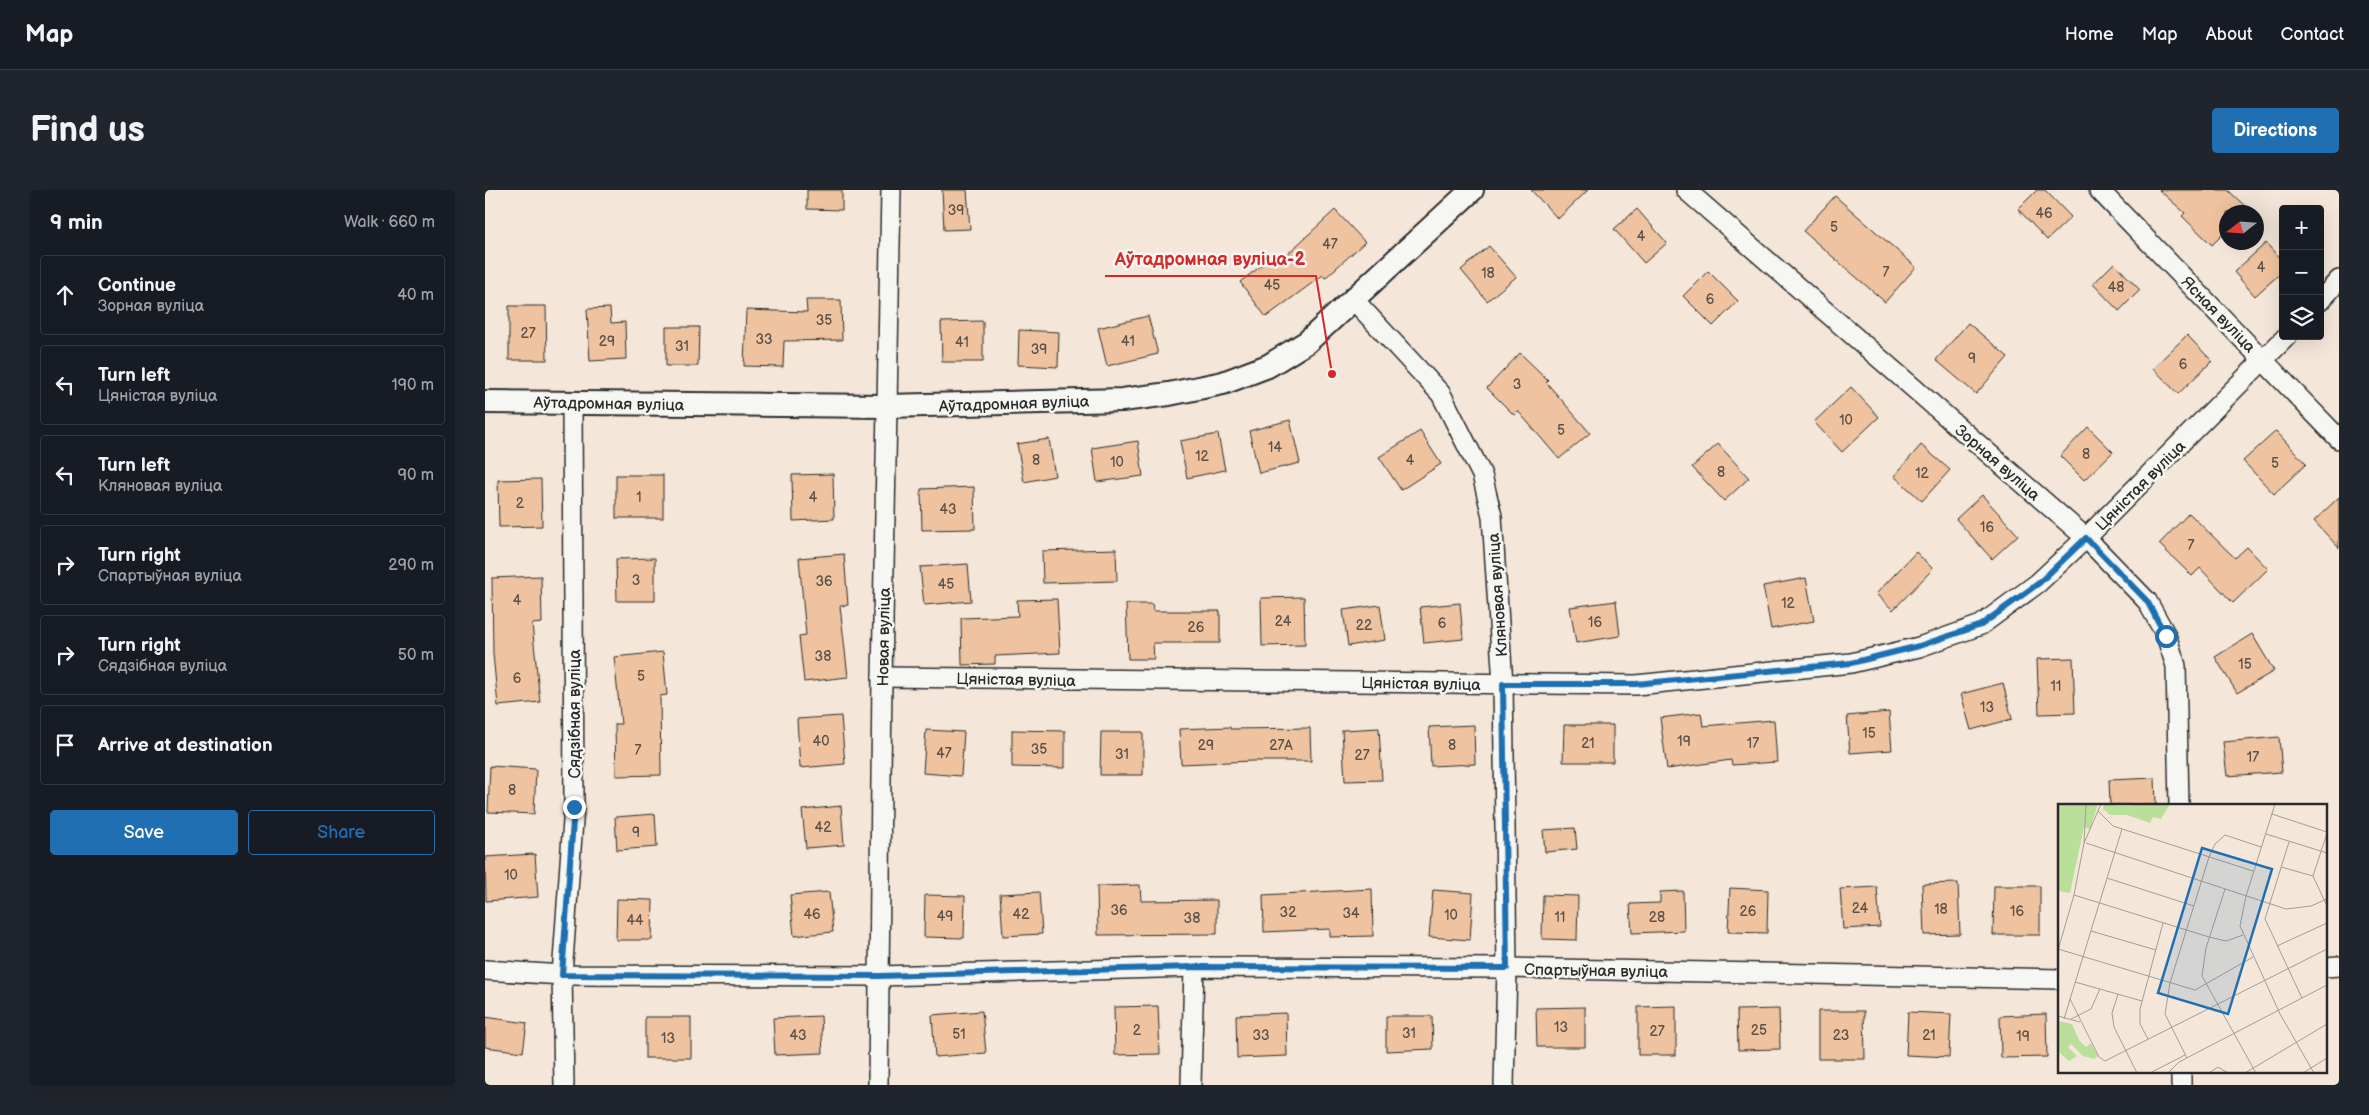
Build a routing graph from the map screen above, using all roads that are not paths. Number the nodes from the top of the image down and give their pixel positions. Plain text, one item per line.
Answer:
1 (891, 190) edge
2 (1473, 190) edge
3 (1686, 190) edge
4 (2099, 190) edge
5 (2339, 280) edge
6 (2324, 297) edge
7 (1353, 299) junction
8 (2283, 340) edge
9 (2264, 361) junction
10 (485, 402) edge
11 (572, 404) junction
12 (887, 406) junction
13 (2339, 439) edge
14 (2086, 538) junction
15 (882, 677) junction
16 (1503, 684) junction
17 (2179, 804) edge
18 (1194, 967) junction
19 (1507, 968) junction
20 (485, 970) edge
21 (562, 975) junction
22 (880, 976) junction
23 (2058, 979) edge
24 (2181, 1072) edge
25 (564, 1085) edge
26 (878, 1085) edge
27 (1191, 1085) edge
28 (1504, 1085) edge
29 (2181, 1085) edge

1 - 12 street, Новая вуліца
2 - 7 street, Аўтадромная вуліца
3 - 14 street, Зорная вуліца
4 - 9 street, Ясная вуліца
5 - 6 street
7 - 12 street, Аўтадромная вуліца
7 - 16 street, Кляновая вуліца
8 - 9 street, Цяністая вуліца
9 - 13 street, Ясная вуліца
9 - 14 street, Цяністая вуліца
10 - 11 street, Аўтадромная вуліца
11 - 12 street, Аўтадромная вуліца
11 - 21 street, Сядзібная вуліца
12 - 15 street, Новая вуліца
14 - 16 street, Цяністая вуліца
14 - 17 street, Зорная вуліца
15 - 16 street, Цяністая вуліца
15 - 22 street, Новая вуліца
16 - 19 street, Кляновая вуліца
18 - 19 street, Спартыўная вуліца
18 - 22 street, Спартыўная вуліца
18 - 27 street
19 - 23 street, Спартыўная вуліца
19 - 28 street, Кляновая вуліца
20 - 21 street, Спартыўная вуліца
21 - 22 street, Спартыўная вуліца
21 - 25 street, Сядзібная вуліца
22 - 26 street, Новая вуліца
24 - 29 street

